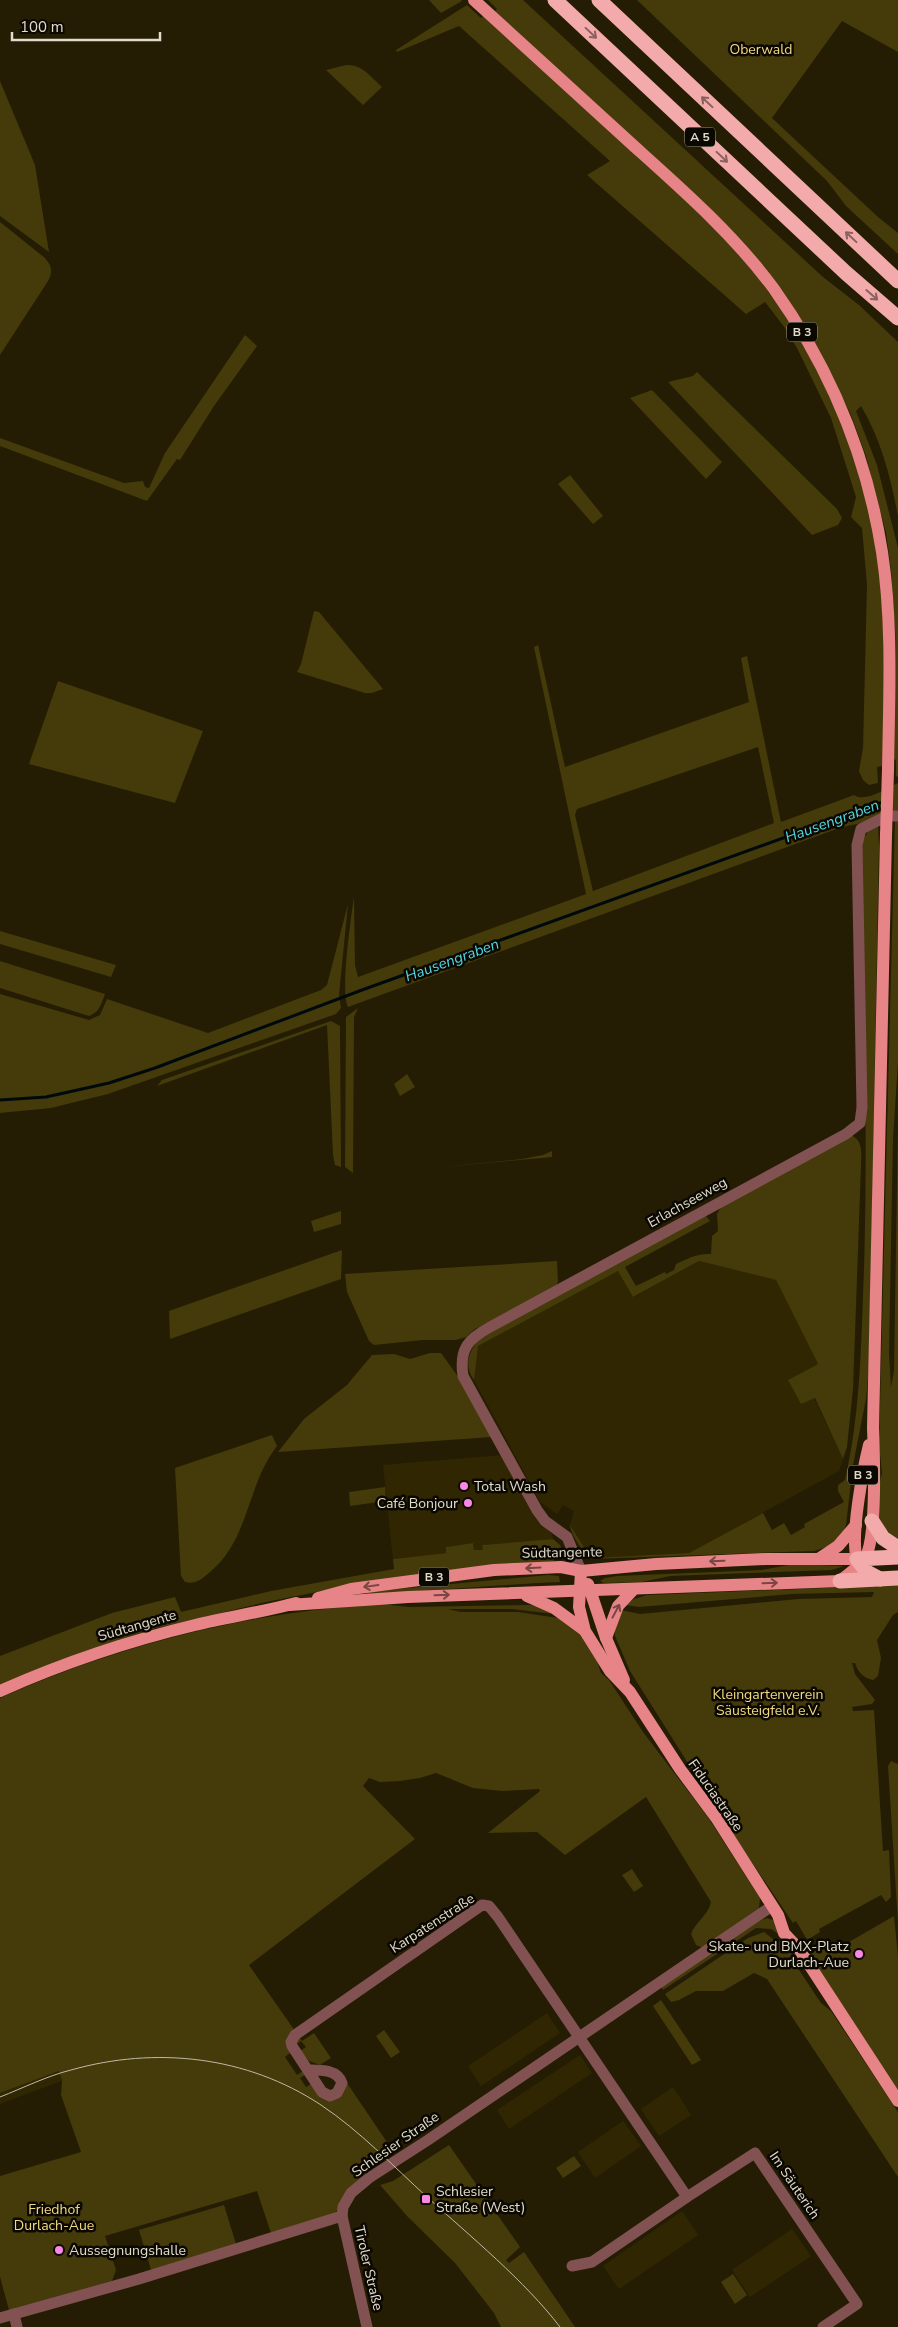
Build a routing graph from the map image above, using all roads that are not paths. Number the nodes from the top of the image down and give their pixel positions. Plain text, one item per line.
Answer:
1 (474, 0) edge
2 (555, 0) edge
3 (599, 0) edge
4 (898, 280) edge
5 (898, 318) edge
6 (898, 816) edge
7 (864, 1522) junction
8 (898, 1548) edge
9 (898, 1557) edge
10 (817, 1559) junction
11 (861, 1560) junction
12 (581, 1571) junction
13 (898, 1578) edge
14 (880, 1579) junction
15 (840, 1581) junction
16 (634, 1589) junction
17 (584, 1590) junction
18 (520, 1594) junction
19 (289, 1605) junction
20 (585, 1631) junction
21 (606, 1638) junction
22 (0, 1691) edge
23 (630, 1692) junction
24 (775, 1911) junction
25 (578, 2037) junction
26 (308, 2070) dead end
27 (898, 2100) edge
28 (687, 2197) junction
29 (342, 2216) junction
30 (572, 2266) dead end
31 (14, 2314) junction
32 (0, 2318) edge
33 (18, 2327) edge
34 (367, 2327) edge
35 (823, 2327) edge

1 - 7 main road, B 3, bridge
2 -> 5 highway, A 5
4 -> 3 highway, A 5
6 - 12 street, Erlachseeweg
7 - 8 highway
7 - 10 main road
7 - 11 main road, B 3
9 - 11 highway, Südtangente / B 3
10 - 11 main road, Südtangente / B 3
10 -> 12 main road, Südtangente / B 3
11 - 14 highway
11 - 15 main road
12 - 17 main road, Fiduciastraße
12 -> 19 main road, Südtangente / B 3
13 - 14 highway, Südtangente
14 - 15 highway, Südtangente
16 -> 15 main road, Südtangente / B 3
16 - 17 main road, Südtangente / B 3
21 -> 16 main road
17 - 18 main road, Südtangente / B 3
17 - 20 main road, Fiduciastraße
17 - 21 main road, Fiduciastraße
19 -> 18 main road, Südtangente / B 3
18 - 20 main road
19 - 22 main road, Südtangente / B 3
20 - 23 main road, Fiduciastraße
21 - 23 main road, Fiduciastraße
23 - 24 main road, Fiduciastraße
24 - 25 street, Schlesier Straße
24 - 27 main road, Fiduciastraße
25 - 26 street, Karpatenstraße
25 - 28 street
25 - 29 street, Schlesier Straße
28 - 30 street
28 - 35 street, Im Säuterich
29 - 31 street
29 - 34 street, Tiroler Straße
31 - 32 street
31 - 33 street

